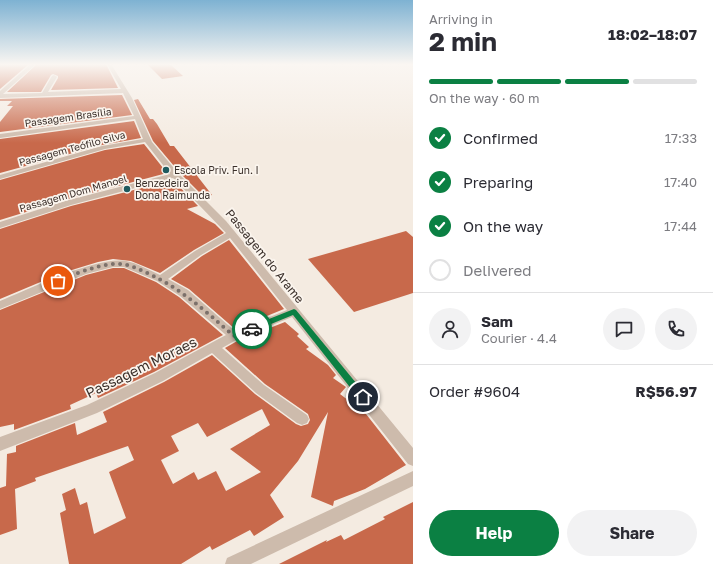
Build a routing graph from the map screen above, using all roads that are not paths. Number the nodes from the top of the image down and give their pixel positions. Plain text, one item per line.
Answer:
1 (46, 90) edge
2 (124, 91) joint
3 (44, 94) junction
4 (2, 95) edge
5 (0, 100) edge
6 (138, 117) junction
7 (146, 135) junction
8 (0, 136) edge
9 (175, 175) junction
10 (0, 177) edge
11 (0, 225) edge
12 (231, 234) junction
13 (161, 279) junction
14 (0, 305) edge
15 (294, 312) junction
16 (234, 336) junction
17 (214, 348) junction
18 (302, 419) dead end
19 (0, 444) edge
20 (413, 459) edge
21 (413, 478) edge
22 (233, 564) edge

1 - 3 street
2 - 3 street
2 - 6 street, Passagem do Arame
3 - 4 street
4 - 5 street
6 - 7 street, Passagem do Arame
6 - 8 street, Passagem Brasília
7 - 9 street, Passagem do Arame
7 - 10 street, Passagem Teófilo Silva
9 - 11 street, Passagem Dom Manoel
9 - 12 street, Passagem do Arame
12 - 13 street
12 - 15 street, Passagem do Arame
13 - 14 street
13 - 16 street
15 - 16 street, Passagem Moraes
15 - 20 street, Passagem do Arame
16 - 17 street, Passagem Moraes
17 - 18 street
17 - 19 street, Passagem Moraes
21 - 22 street

